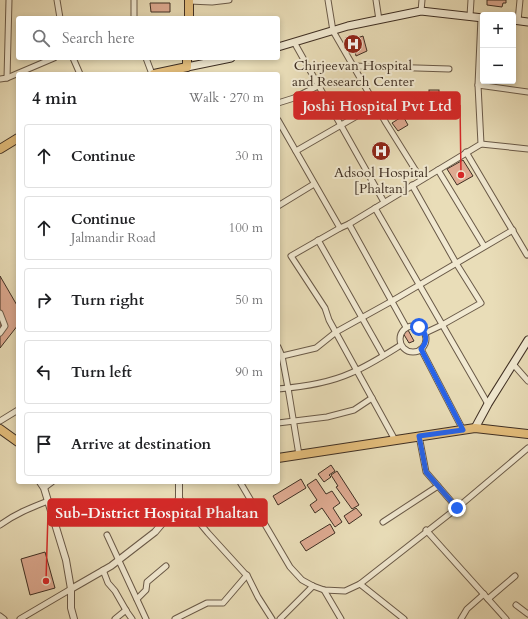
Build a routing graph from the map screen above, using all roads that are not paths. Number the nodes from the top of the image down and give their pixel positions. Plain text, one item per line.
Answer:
1 (9, 0) edge
2 (57, 0) edge
3 (134, 0) edge
4 (189, 0) edge
5 (229, 0) edge
6 (328, 0) edge
7 (376, 0) edge
8 (422, 0) edge
9 (471, 0) edge
10 (520, 0) edge
11 (421, 11) junction
12 (60, 16) edge
13 (134, 16) edge
14 (188, 16) edge
15 (470, 16) junction
16 (480, 18) edge
17 (379, 20) junction
18 (516, 21) edge
19 (528, 22) edge
20 (333, 31) junction
21 (294, 42) junction
22 (280, 46) edge
23 (480, 48) edge
24 (49, 60) edge
25 (74, 60) edge
26 (147, 60) edge
27 (187, 60) edge
28 (224, 60) edge
29 (353, 66) junction
30 (449, 69) dead end
31 (187, 71) edge
32 (21, 72) edge
33 (79, 72) edge
34 (152, 72) edge
35 (176, 72) edge
36 (16, 74) edge
37 (7, 78) junction
38 (0, 79) edge
39 (478, 85) junction
40 (318, 86) junction
41 (528, 92) edge
42 (280, 102) edge
43 (376, 105) junction
44 (280, 123) edge
45 (342, 125) junction
46 (16, 139) edge
47 (481, 144) junction
48 (0, 149) edge
49 (528, 149) edge
50 (296, 151) junction
51 (466, 152) junction
52 (438, 170) junction
53 (421, 180) junction
54 (314, 184) junction
55 (412, 185) junction
56 (384, 202) junction
57 (280, 205) edge
58 (375, 208) junction
59 (349, 224) junction
60 (340, 228) junction
61 (513, 230) junction
62 (318, 240) junction
63 (484, 246) junction
64 (527, 255) dead end
65 (456, 263) junction
66 (420, 284) junction
67 (392, 301) junction
68 (0, 313) edge
69 (362, 318) junction
70 (442, 325) junction
71 (406, 327) junction
72 (336, 332) junction
73 (0, 333) edge
74 (425, 333) junction
75 (528, 340) edge
76 (400, 345) junction
77 (421, 349) junction
78 (383, 355) junction
79 (280, 356) edge
80 (513, 364) junction
81 (357, 370) junction
82 (528, 381) edge
83 (288, 388) junction
84 (280, 389) edge
85 (372, 398) junction
86 (488, 404) junction
87 (16, 411) edge
88 (0, 421) edge
89 (293, 421) junction
90 (280, 423) edge
91 (475, 428) junction
92 (0, 429) edge
93 (463, 430) junction
94 (528, 434) edge
95 (419, 436) junction
96 (395, 440) junction
97 (16, 441) edge
98 (528, 448) edge
99 (299, 455) junction
100 (280, 458) edge
101 (179, 484) edge
102 (241, 484) edge
103 (42, 485) edge
104 (438, 486) junction
105 (179, 498) junction
106 (48, 501) junction
107 (457, 508) junction
108 (382, 522) dead end
109 (0, 525) edge
110 (426, 530) junction
111 (107, 535) dead end
112 (118, 560) junction
113 (166, 566) dead end
114 (103, 570) junction
115 (247, 575) junction
116 (515, 576) dead end
117 (360, 584) junction
118 (313, 586) junction
119 (71, 590) junction
120 (324, 590) junction
121 (484, 594) junction
122 (137, 599) junction
123 (488, 599) junction
124 (516, 605) dead end
125 (126, 610) junction
126 (528, 614) edge
127 (0, 616) edge
128 (4, 619) edge
129 (20, 619) edge
130 (74, 619) edge
131 (115, 619) edge
132 (132, 619) edge
133 (146, 619) edge
134 (176, 619) edge
135 (272, 619) edge
136 (280, 619) edge
137 (341, 619) edge
138 (404, 619) edge
139 (461, 619) edge
140 (506, 619) edge

1 - 37 street
2 - 12 street
3 - 13 street
4 - 5 street
4 - 14 main road
6 - 20 street
7 - 17 street
8 - 11 street
9 - 15 street
10 - 18 street
11 - 15 main road
11 - 17 main road
15 - 16 main road
17 - 20 main road
18 - 19 main road
20 - 21 main road
20 - 29 street
21 - 22 main road
21 - 40 street
23 - 39 street
24 - 32 street
25 - 33 street
26 - 34 street
27 - 31 main road
28 - 31 main road
29 - 30 street
29 - 43 street
31 - 35 main road
36 - 37 street
37 - 38 street
39 - 41 street
39 - 47 street
40 - 42 street
40 - 45 street
43 - 45 street
43 - 53 street
44 - 50 street
45 - 50 street
45 - 56 street
46 - 48 main road
47 - 49 street
47 - 51 street
50 - 54 street
51 - 52 street
51 - 61 street
52 - 53 street
52 - 63 street
53 - 55 street
54 - 57 street
54 - 60 street
55 - 56 street
55 - 65 street
56 - 58 street
58 - 59 street
58 - 66 street
59 - 60 street
59 - 67 street
60 - 62 street
61 - 63 street
61 - 64 street
62 - 69 street
62 - 72 street
63 - 65 street
65 - 66 street
65 - 70 street
66 - 67 street
66 - 70 street
67 - 69 street
67 - 71 street
68 - 73 street
69 - 72 street
69 - 78 street
70 - 74 street
70 - 86 street
71 - 74 street
71 - 76 street
72 - 79 street
72 - 81 street
74 - 77 street
75 - 80 main road
76 - 77 street
76 - 78 street
77 - 93 street
78 - 81 street
79 - 83 street
80 - 82 street
80 - 86 main road
81 - 83 street
81 - 85 street
83 - 84 street
83 - 89 street
85 - 89 street
85 - 96 street
86 - 91 main road
87 - 88 street
89 - 90 street
89 - 99 street
91 - 93 main road
91 - 94 main road
92 - 97 main road
93 - 95 main road
95 - 96 main road
95 - 104 street
96 - 99 main road
98 - 107 street
99 - 100 main road
101 - 105 street
102 - 118 street
103 - 106 street
104 - 107 street
104 - 108 street
105 - 112 street
105 - 115 street
106 - 109 street
106 - 119 street
107 - 110 street
110 - 117 street
110 - 121 street
111 - 112 street
112 - 114 street
112 - 122 street
113 - 122 street
114 - 119 street
114 - 125 street
115 - 134 street
115 - 135 street
116 - 123 street
117 - 120 street
117 - 138 street
118 - 120 street
118 - 136 street
119 - 129 street
119 - 130 street
120 - 137 street
121 - 123 street
121 - 139 street
122 - 133 street
123 - 140 street
124 - 126 street
125 - 131 street
125 - 132 street
127 - 128 street

